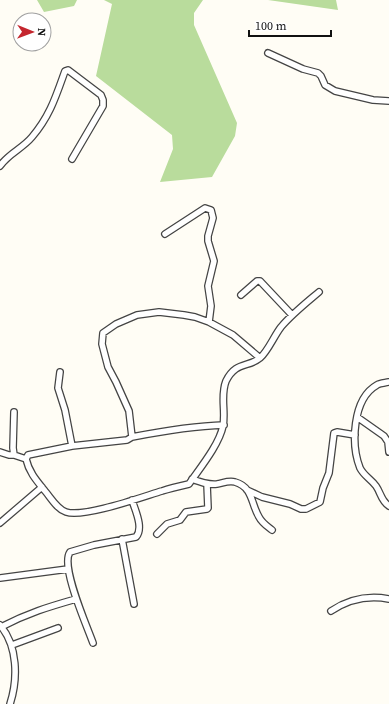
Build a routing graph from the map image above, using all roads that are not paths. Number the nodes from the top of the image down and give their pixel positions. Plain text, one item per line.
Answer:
1 (268, 53) dead end
2 (389, 101) edge
3 (72, 159) dead end
4 (0, 166) edge
5 (165, 234) dead end
6 (319, 292) dead end
7 (241, 295) dead end
8 (292, 315) junction
9 (209, 322) junction
10 (260, 358) junction
11 (60, 372) dead end
12 (389, 382) edge
13 (14, 412) dead end
14 (358, 417) junction
15 (224, 425) junction
16 (355, 435) junction
17 (132, 437) junction
18 (72, 446) junction
19 (0, 452) edge
20 (389, 452) edge
21 (14, 454) junction
22 (26, 459) junction
23 (192, 479) junction
24 (207, 484) junction
25 (42, 487) junction
26 (247, 490) junction
27 (132, 500) junction
28 (389, 506) edge
29 (0, 523) edge
30 (272, 530) dead end
31 (157, 534) dead end
32 (122, 540) junction
33 (68, 569) junction
34 (0, 578) edge
35 (76, 599) junction
36 (389, 599) edge
37 (134, 604) dead end
38 (331, 611) dead end
39 (1, 626) edge
40 (58, 628) dead end
41 (93, 643) dead end
42 (12, 645) junction
43 (10, 704) edge

1 - 2 street
3 - 4 street
5 - 9 street
6 - 8 street
7 - 8 street
8 - 10 street
9 - 10 street
9 - 17 street
10 - 15 street
11 - 18 street
12 - 14 street
13 - 21 street
14 - 16 street
14 - 20 street
15 - 17 street
15 - 23 street
16 - 26 street
16 - 28 street
17 - 18 street
18 - 22 street
19 - 21 street
21 - 22 street
22 - 25 street
23 - 24 street
23 - 27 street
24 - 26 street
24 - 31 street
25 - 27 street
25 - 29 street
26 - 30 street
27 - 32 street
32 - 33 street
32 - 37 street
33 - 34 street
33 - 35 street
35 - 39 street
35 - 41 street
36 - 38 street
39 - 42 street
40 - 42 street
42 - 43 street

